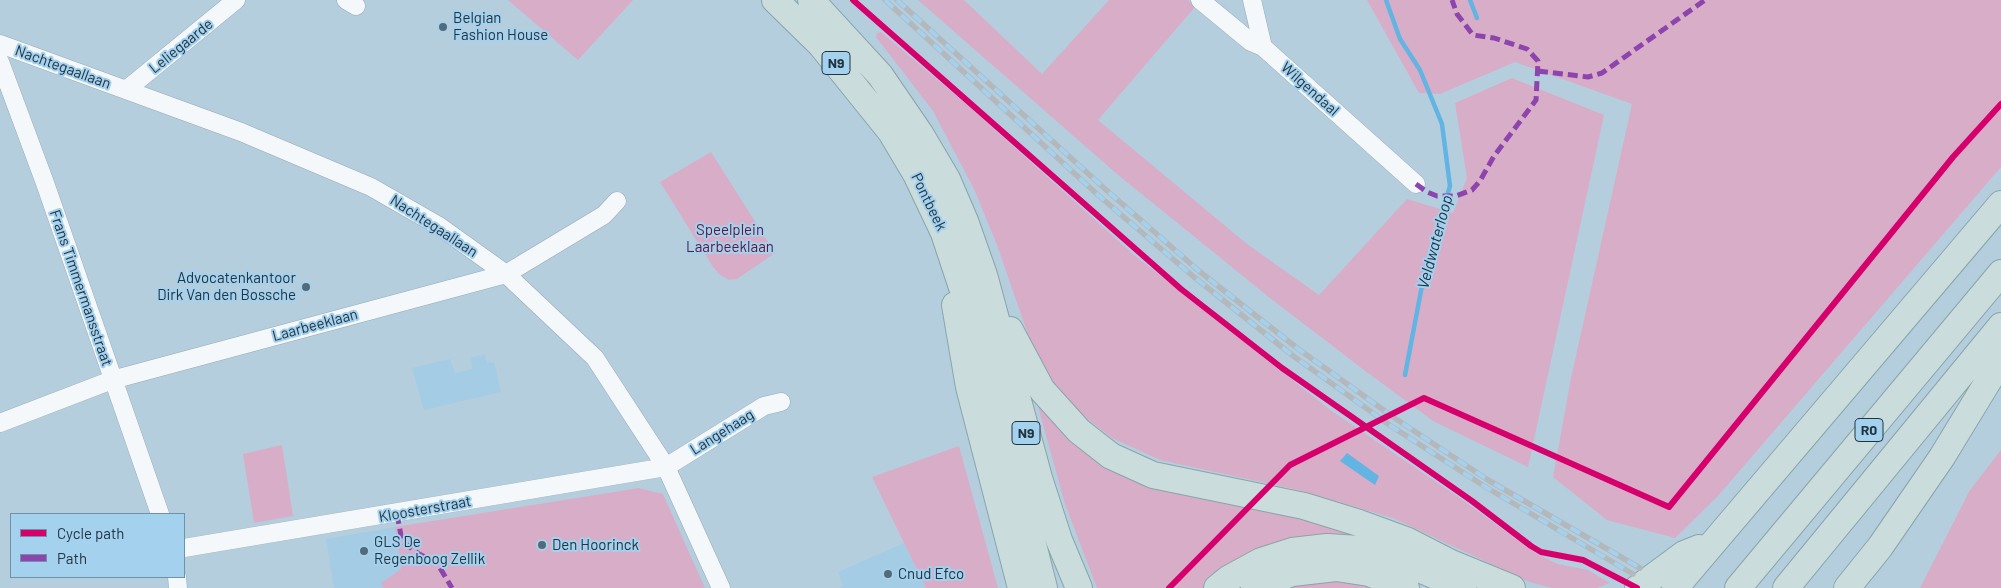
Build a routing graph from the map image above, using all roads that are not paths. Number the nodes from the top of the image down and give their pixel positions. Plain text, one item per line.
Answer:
1 (236, 0) edge
2 (775, 0) edge
3 (811, 0) edge
4 (1200, 0) edge
5 (1252, 0) edge
6 (0, 44) edge
7 (1263, 47) junction
8 (0, 62) edge
9 (126, 90) junction
10 (1416, 184) dead end
11 (617, 201) dead end
12 (2001, 204) edge
13 (956, 264) junction
14 (2001, 273) edge
15 (506, 274) junction
16 (984, 275) junction
17 (2001, 326) edge
18 (2001, 332) edge
19 (112, 380) junction
20 (781, 402) dead end
21 (0, 423) edge
22 (666, 467) junction
23 (160, 513) edge
24 (1714, 542) junction
25 (185, 548) edge
26 (721, 588) edge
27 (1021, 588) edge
28 (1044, 588) edge
29 (1079, 588) edge
30 (1217, 588) edge
31 (1254, 588) edge
32 (1406, 588) edge
33 (1463, 588) edge
34 (1512, 588) edge
35 (1638, 588) edge
36 (1675, 588) edge
37 (1738, 588) edge
38 (1786, 588) edge
39 (1847, 588) edge

1 - 9 street, Leliegaarde
2 - 13 highway, Pontbeek / N9
3 - 16 highway, N9
4 - 7 street, Wilgendaal
5 - 7 street
6 - 9 street, Nachtegaallaan
7 - 10 street, Wilgendaal
8 - 19 street, Frans Timmermansstraat
9 - 15 street, Nachtegaallaan
11 - 15 street, Laarbeeklaan
12 - 24 highway
13 - 27 highway
13 - 28 highway, Pontbeek / N9
14 - 37 highway, R0
15 - 19 street, Laarbeeklaan
15 - 22 street, Nachtegaallaan
16 - 29 highway, N9
16 - 34 highway
17 - 38 highway, R0
18 - 39 highway
19 - 21 street, Laarbeeklaan
19 - 23 street, Frans Timmermansstraat
20 - 22 street, Langehaag
22 - 25 street, Kloosterstraat
22 - 26 street, Nachtegaallaan
24 - 35 highway
24 - 36 highway
30 - 33 highway
31 - 32 highway

